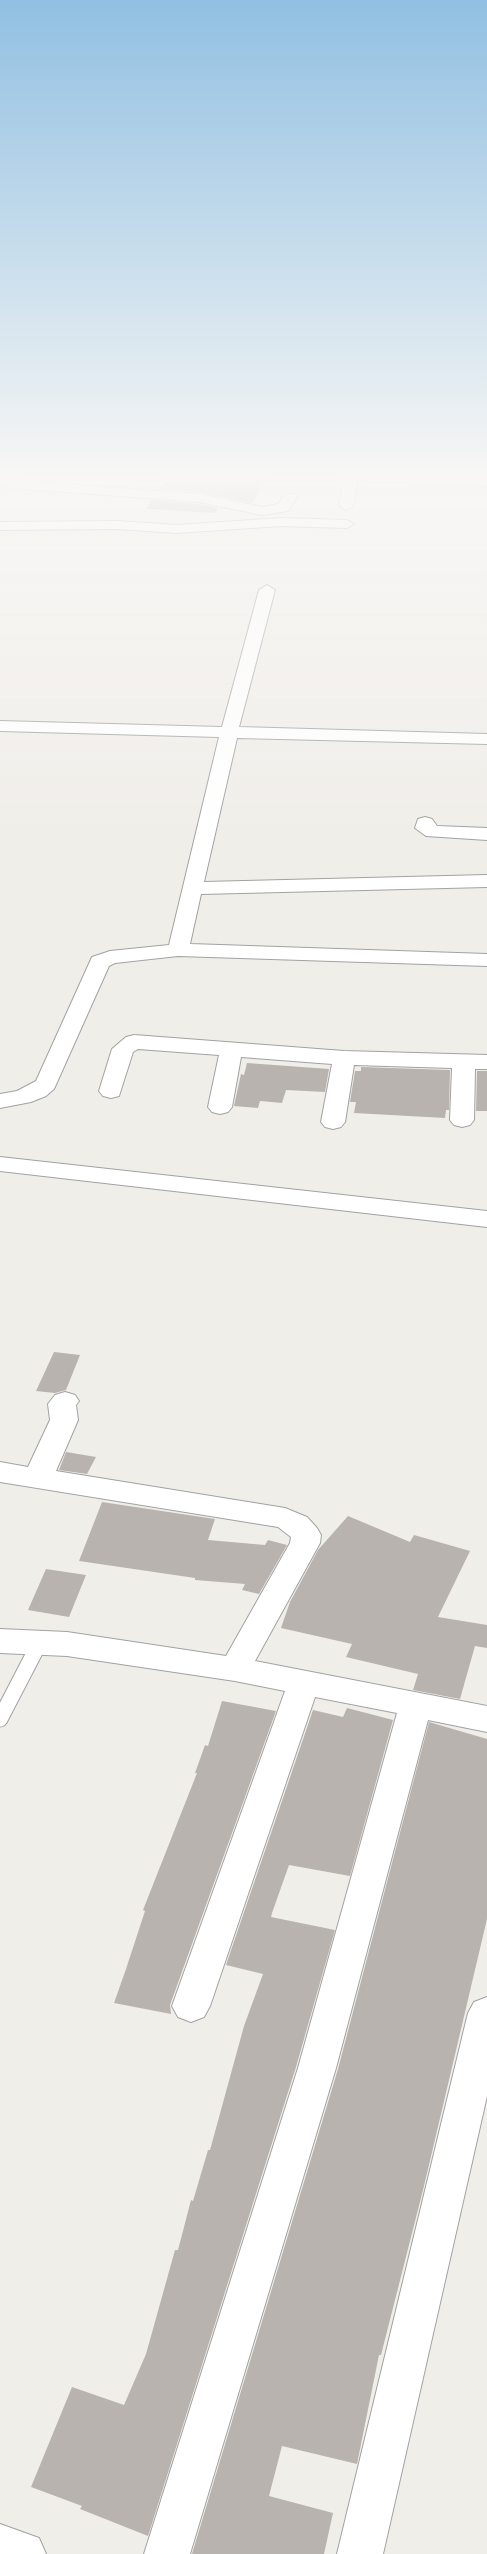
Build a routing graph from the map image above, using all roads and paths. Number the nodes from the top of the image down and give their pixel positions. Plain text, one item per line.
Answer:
1 (265, 597) edge
2 (2, 731) edge
3 (228, 733) junction
4 (487, 739) edge
5 (425, 823) dead end
6 (487, 834) edge
7 (487, 881) edge
8 (194, 888) junction
9 (178, 950) junction
10 (487, 960) edge
11 (231, 1051) junction
12 (344, 1058) junction
13 (476, 1061) edge
14 (111, 1091) dead end
15 (0, 1101) edge
16 (220, 1107) dead end
17 (462, 1120) dead end
18 (333, 1122) dead end
19 (0, 1164) edge
20 (487, 1219) edge
21 (65, 1400) dead end
22 (0, 1472) edge
23 (38, 1478) junction
24 (0, 1641) edge
25 (40, 1642) junction
26 (235, 1669) junction
27 (304, 1683) junction
28 (416, 1704) junction
29 (487, 1718) edge
30 (0, 1719) edge
31 (191, 2006) dead end
32 (487, 2012) edge
33 (167, 2554) edge
34 (360, 2554) edge

1 - 3 street
2 - 3 street
3 - 4 street
3 - 8 street
5 - 6 street
7 - 8 street
8 - 9 street
9 - 10 street
9 - 15 street
11 - 12 street
11 - 14 street
11 - 16 street
12 - 13 street
12 - 18 street
13 - 17 street
19 - 20 street
21 - 23 street
22 - 23 street
23 - 26 street
24 - 25 street
25 - 26 street
25 - 30 lane
26 - 27 street
27 - 28 street
27 - 31 street
28 - 29 street
28 - 33 street
32 - 34 street

